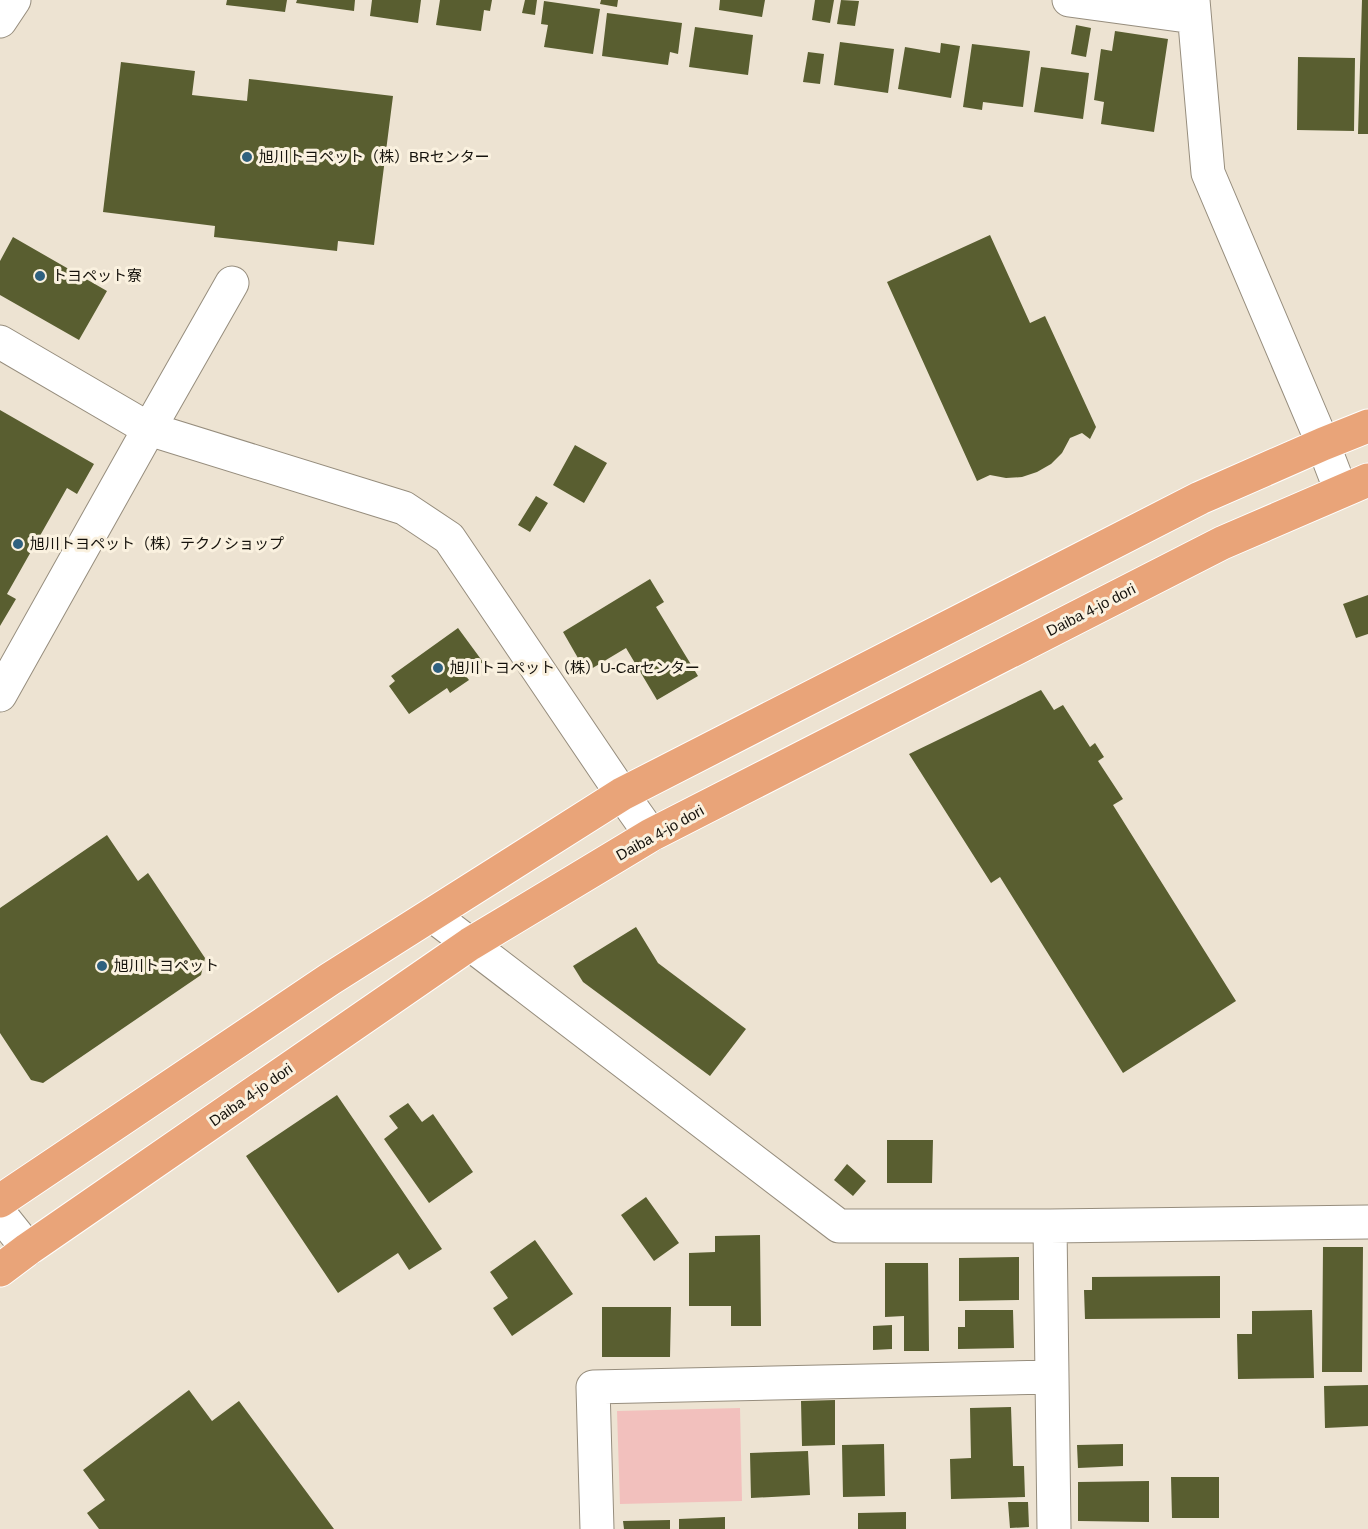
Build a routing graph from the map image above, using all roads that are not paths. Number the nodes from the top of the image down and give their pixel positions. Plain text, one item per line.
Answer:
1 (1069, 0) edge
2 (1193, 9) edge
3 (232, 283) dead end
4 (0, 342) edge
5 (1368, 426) edge
6 (149, 429) junction
7 (1323, 444) junction
8 (1354, 486) edge
9 (0, 695) edge
10 (622, 794) junction
11 (651, 835) junction
12 (432, 915) junction
13 (470, 944) junction
14 (0, 1202) edge
15 (0, 1214) edge
16 (1368, 1222) edge
17 (1050, 1226) junction
18 (28, 1249) junction
19 (0, 1270) edge
20 (1052, 1377) junction
21 (597, 1529) edge
22 (1054, 1529) edge

1 - 2 street
2 - 7 street
3 - 6 street
4 - 6 street
5 - 7 highway
6 - 9 street
6 - 10 street
7 - 8 street
7 - 10 highway
8 - 11 highway, Daiba 4-jo dori
10 - 11 street
10 - 12 highway
11 - 13 highway, Daiba 4-jo dori
12 - 13 street
12 - 14 highway
13 - 17 street
13 - 18 highway, Daiba 4-jo dori
15 - 18 street
16 - 17 street
17 - 20 street
18 - 19 highway, Daiba 4-jo dori
20 - 21 street
20 - 22 street

